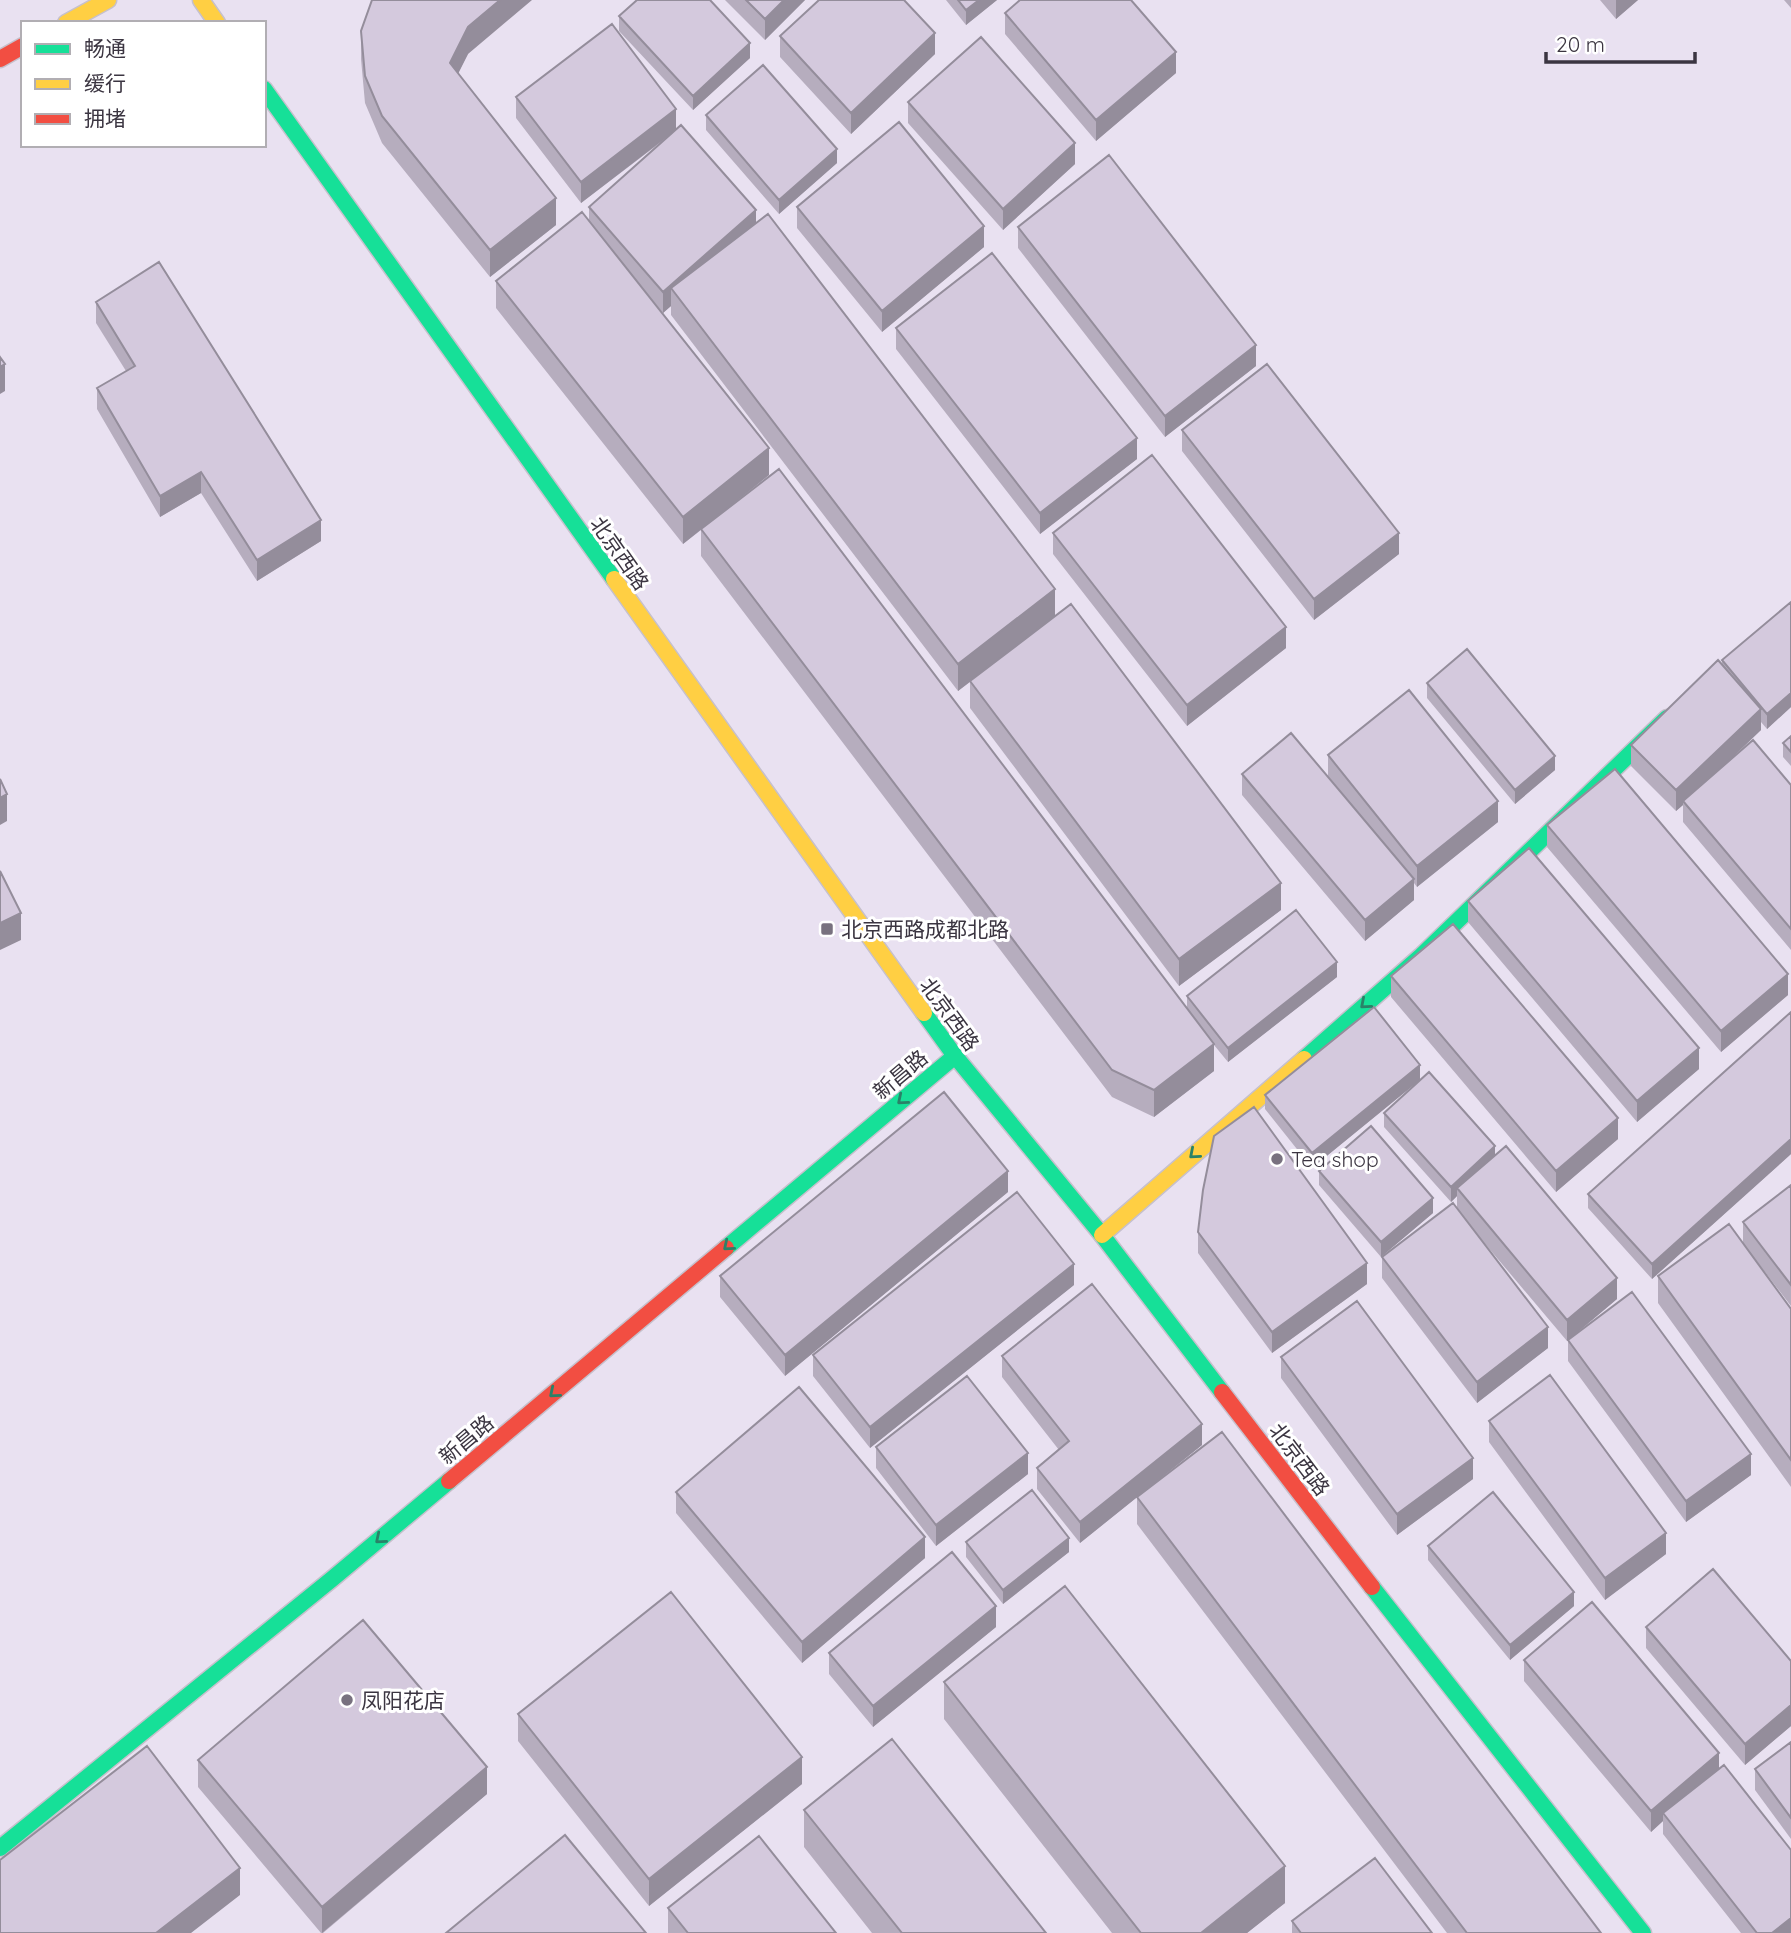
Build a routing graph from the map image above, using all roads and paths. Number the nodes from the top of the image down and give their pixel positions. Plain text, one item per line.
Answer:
1 (108, 0) edge
2 (201, 0) edge
3 (70, 21) edge
4 (216, 21) edge
5 (21, 47) edge
6 (0, 59) edge
7 (266, 92) edge
8 (1682, 704) edge
9 (955, 1056) junction
10 (1102, 1236) junction
11 (0, 1848) edge
12 (1643, 1933) edge

1 - 3 main road
2 - 4 main road
5 - 6 main road
7 - 9 main road, 北京西路
8 -> 10 main road
9 - 10 main road, 北京西路
9 -> 11 main road, 新昌路
10 - 12 main road, 北京西路

